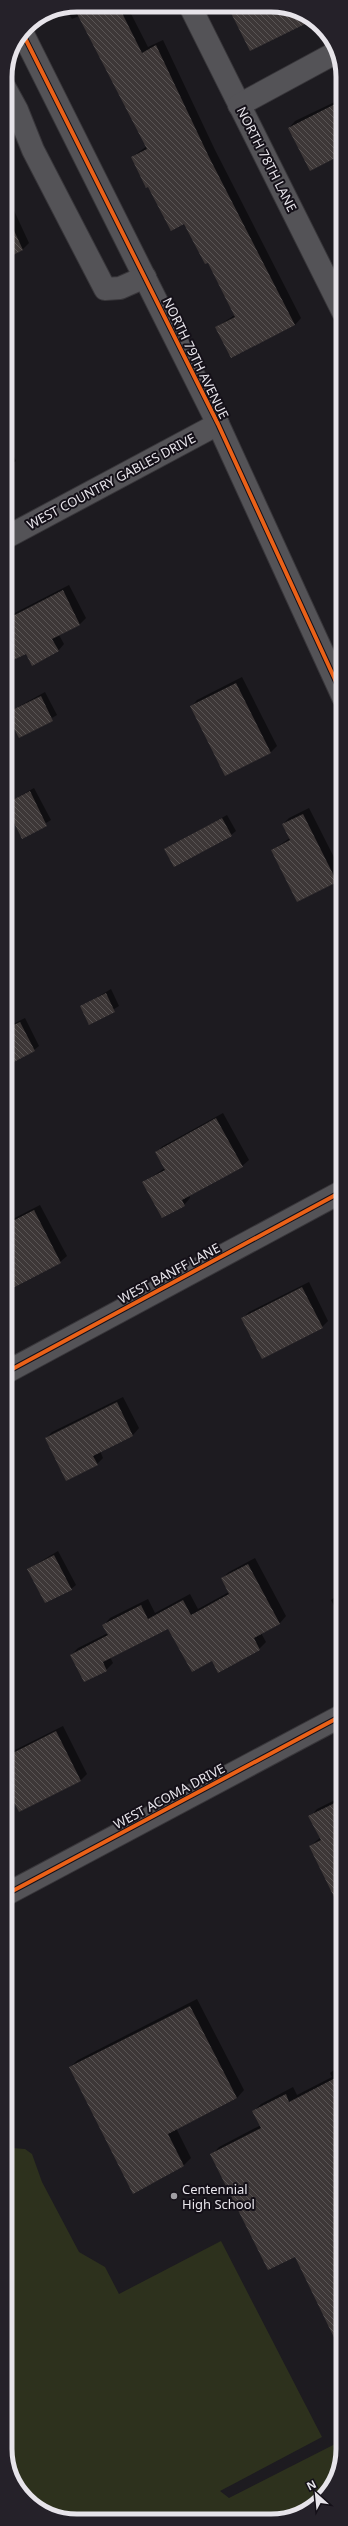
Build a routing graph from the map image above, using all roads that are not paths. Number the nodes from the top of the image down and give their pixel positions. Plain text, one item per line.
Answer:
1 (193, 12) edge
2 (25, 38) edge
3 (332, 54) edge
4 (239, 105) junction
5 (12, 107) edge
6 (145, 277) junction
7 (336, 298) edge
8 (218, 424) junction
9 (12, 534) edge
10 (336, 682) edge
11 (336, 1195) edge
12 (12, 1369) edge
13 (336, 1719) edge
14 (12, 1891) edge

1 - 4 street, NORTH 78TH LANE
2 - 6 street, NORTH 79TH AVENUE
3 - 4 street
4 - 7 street, NORTH 78TH LANE
5 - 6 street
6 - 8 street, NORTH 79TH AVENUE
8 - 9 street, WEST COUNTRY GABLES DRIVE
8 - 10 street, NORTH 79TH AVENUE
11 - 12 street, WEST BANFF LANE
13 - 14 street, WEST ACOMA DRIVE

